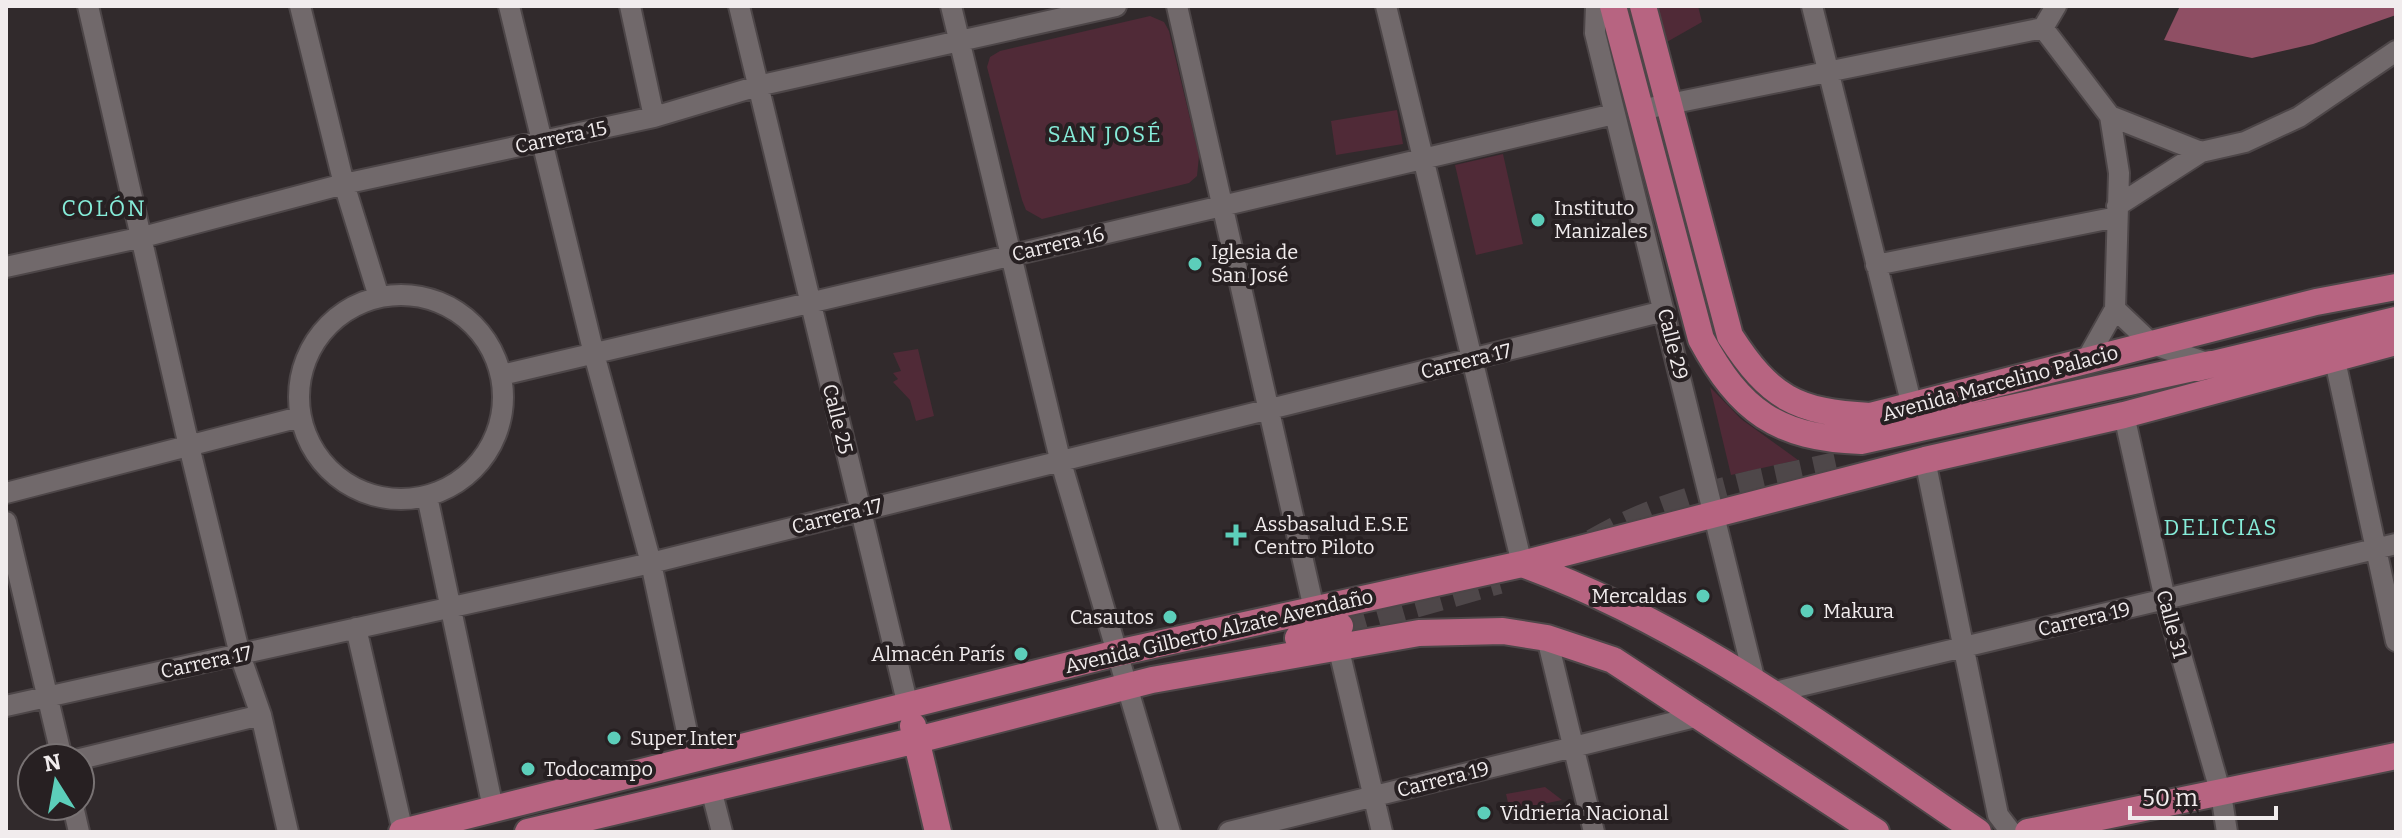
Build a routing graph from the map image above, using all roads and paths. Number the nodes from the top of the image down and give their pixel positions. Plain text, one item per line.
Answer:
1 (88, 6) edge
2 (300, 6) edge
3 (509, 6) edge
4 (630, 6) edge
5 (739, 6) edge
6 (951, 6) edge
7 (1116, 6) edge
8 (1177, 6) edge
9 (1386, 6) edge
10 (1596, 6) edge
11 (1613, 6) edge
12 (1643, 6) edge
13 (1812, 6) edge
14 (2056, 6) edge
15 (2043, 28) junction
16 (957, 42) junction
17 (2396, 51) edge
18 (1827, 72) junction
19 (758, 86) junction
20 (1669, 104) junction
21 (1627, 112) junction
22 (2110, 116) junction
23 (654, 117) junction
24 (541, 142) junction
25 (2201, 152) junction
26 (1422, 159) junction
27 (344, 184) junction
28 (1225, 205) junction
29 (2117, 212) junction
30 (143, 237) junction
31 (1009, 256) junction
32 (1876, 265) junction
33 (6, 267) edge
34 (2396, 287) edge
35 (379, 297) junction
36 (809, 303) junction
37 (2115, 309) junction
38 (1664, 311) junction
39 (2396, 320) edge
40 (2396, 342) edge
41 (2152, 344) junction
42 (594, 354) junction
43 (2334, 356) junction
44 (2087, 359) junction
45 (1474, 360) junction
46 (2211, 364) junction
47 (502, 375) junction
48 (1912, 406) junction
49 (1270, 407) junction
50 (2124, 415) junction
51 (300, 417) junction
52 (189, 446) junction
53 (1060, 459) junction
54 (1925, 460) junction
55 (1836, 465) tunnel mouth
56 (6, 493) edge
57 (427, 496) junction
58 (860, 510) junction
59 (1715, 513) junction
60 (6, 522) edge
61 (2396, 544) edge
62 (2375, 549) junction
63 (651, 563) junction
64 (1522, 564) junction
65 (2165, 599) junction
66 (450, 606) junction
67 (1314, 609) junction
68 (356, 628) junction
69 (1339, 636) junction
70 (1547, 638) junction
71 (2396, 641) edge
72 (1966, 647) junction
73 (1117, 653) junction
74 (240, 655) junction
75 (1140, 683) junction
76 (1763, 688) junction
77 (47, 697) junction
78 (6, 706) edge
79 (908, 706) junction
80 (261, 715) junction
81 (1703, 715) junction
82 (917, 740) junction
83 (58, 742) edge
84 (1574, 747) junction
85 (96, 755) edge
86 (2396, 756) edge
87 (693, 760) junction
88 (711, 789) junction
89 (2221, 794) junction
90 (1373, 796) junction
91 (493, 808) junction
92 (288, 832) edge
93 (403, 832) edge
94 (528, 832) edge
95 (722, 832) edge
96 (938, 832) edge
97 (1170, 832) edge
98 (1229, 832) edge
99 (1382, 832) edge
100 (1594, 832) edge
101 (1876, 832) edge
102 (1978, 832) edge
103 (2011, 832) edge
104 (2028, 832) edge
105 (2045, 832) edge
106 (2227, 832) edge

1 - 30 street
2 - 27 street
3 - 24 street
4 - 23 street
5 - 19 street, Calle 25
6 - 16 street
7 - 16 street, Carrera 15
8 - 28 street
9 - 26 street
10 - 21 street, Calle 29
11 - 21 main road, Avenida Marcelino Palacio
12 - 20 main road, Avenida Marcelino Palacio
13 - 18 street
14 - 15 street
15 - 18 street, Carrera 16
15 - 22 street
16 - 19 street, Carrera 15
16 - 31 street
17 - 25 street
18 - 20 street, Carrera 16
18 - 32 street
19 - 23 street, Carrera 15
19 - 36 street, Calle 25
20 - 21 street, Carrera 16
20 - 48 main road, Avenida Marcelino Palacio
21 - 26 street, Carrera 16
21 - 38 street, Calle 29
21 - 46 main road, Avenida Marcelino Palacio
22 - 25 street
22 - 29 street
23 - 24 street, Carrera 15
24 - 27 street, Carrera 15
24 - 42 street
25 - 29 street
26 - 28 street, Carrera 16
26 - 45 street
27 - 30 street, Carrera 15
27 - 35 street
28 - 31 street, Carrera 16
28 - 49 street
29 - 32 street
29 - 37 street
30 - 33 street, Carrera 15
30 - 52 street
31 - 36 street, Carrera 16
31 - 53 street
32 - 48 street
34 - 41 main road, Avenida Marcelino Palacio
35 - 47 street
35 - 51 street
36 - 42 street, Carrera 16
36 - 58 street, Calle 25
37 - 41 street
37 - 44 street
38 - 45 street, Carrera 17
38 - 59 street, Calle 29
39 - 46 main road, Avenida Marcelino Palacio
40 - 43 main road
41 - 44 main road, Avenida Marcelino Palacio
41 - 46 street
42 - 47 street, Carrera 16
42 - 63 street
43 - 50 main road
43 - 62 street
44 - 48 main road, Avenida Marcelino Palacio
45 - 49 street, Carrera 17
45 - 64 street
46 - 55 main road, Avenida Marcelino Palacio
47 - 57 street
49 - 53 street, Carrera 17
49 - 67 street
50 - 54 main road
50 - 65 street, Calle 31
51 - 52 street
51 - 57 street
52 - 56 street
52 - 74 street
53 - 58 street, Carrera 17
53 - 73 street
54 - 59 main road
54 - 72 street
57 - 66 street
58 - 63 street, Carrera 17
58 - 79 street, Calle 25
59 - 64 main road
59 - 76 street, Calle 29
60 - 77 street
61 - 62 street, Carrera 19
62 - 65 street, Carrera 19
62 - 71 street
63 - 66 street, Carrera 17
63 - 87 street
64 - 67 main road, Avenida Gilberto Alzate Avendaño
64 - 76 main road
65 - 72 street, Carrera 19
65 - 89 street, Calle 31
66 - 68 street, Carrera 17
66 - 91 street
67 - 73 main road, Avenida Gilberto Alzate Avendaño
68 - 74 street, Carrera 17
68 - 93 street
69 - 70 main road, Avenida Gilberto Alzate Avendaño
69 - 75 main road, Avenida Gilberto Alzate Avendaño
69 - 90 street
70 - 81 main road, Avenida Gilberto Alzate Avendaño
70 - 84 street
72 - 76 street, Carrera 19
72 - 103 street
73 - 75 street
73 - 79 main road, Avenida Gilberto Alzate Avendaño
74 - 77 street, Carrera 17
74 - 80 street
75 - 82 main road, Avenida Gilberto Alzate Avendaño
75 - 97 street
76 - 102 main road
77 - 78 street, Carrera 17
77 - 83 street
79 - 82 main road, Calle 25
79 - 87 main road, Avenida Gilberto Alzate Avendaño
80 - 85 street
80 - 92 street
81 - 84 street, Carrera 19
81 - 101 main road, Avenida Gilberto Alzate Avendaño
82 - 88 main road, Avenida Gilberto Alzate Avendaño
82 - 96 main road, Calle 25
84 - 90 street, Carrera 19
84 - 100 street
86 - 89 main road
87 - 91 main road, Avenida Gilberto Alzate Avendaño
88 - 94 main road, Avenida Gilberto Alzate Avendaño
88 - 95 street
89 - 104 main road
89 - 105 street
89 - 106 street, Calle 31
90 - 98 street, Carrera 19
90 - 99 street
91 - 93 main road, Avenida Gilberto Alzate Avendaño

